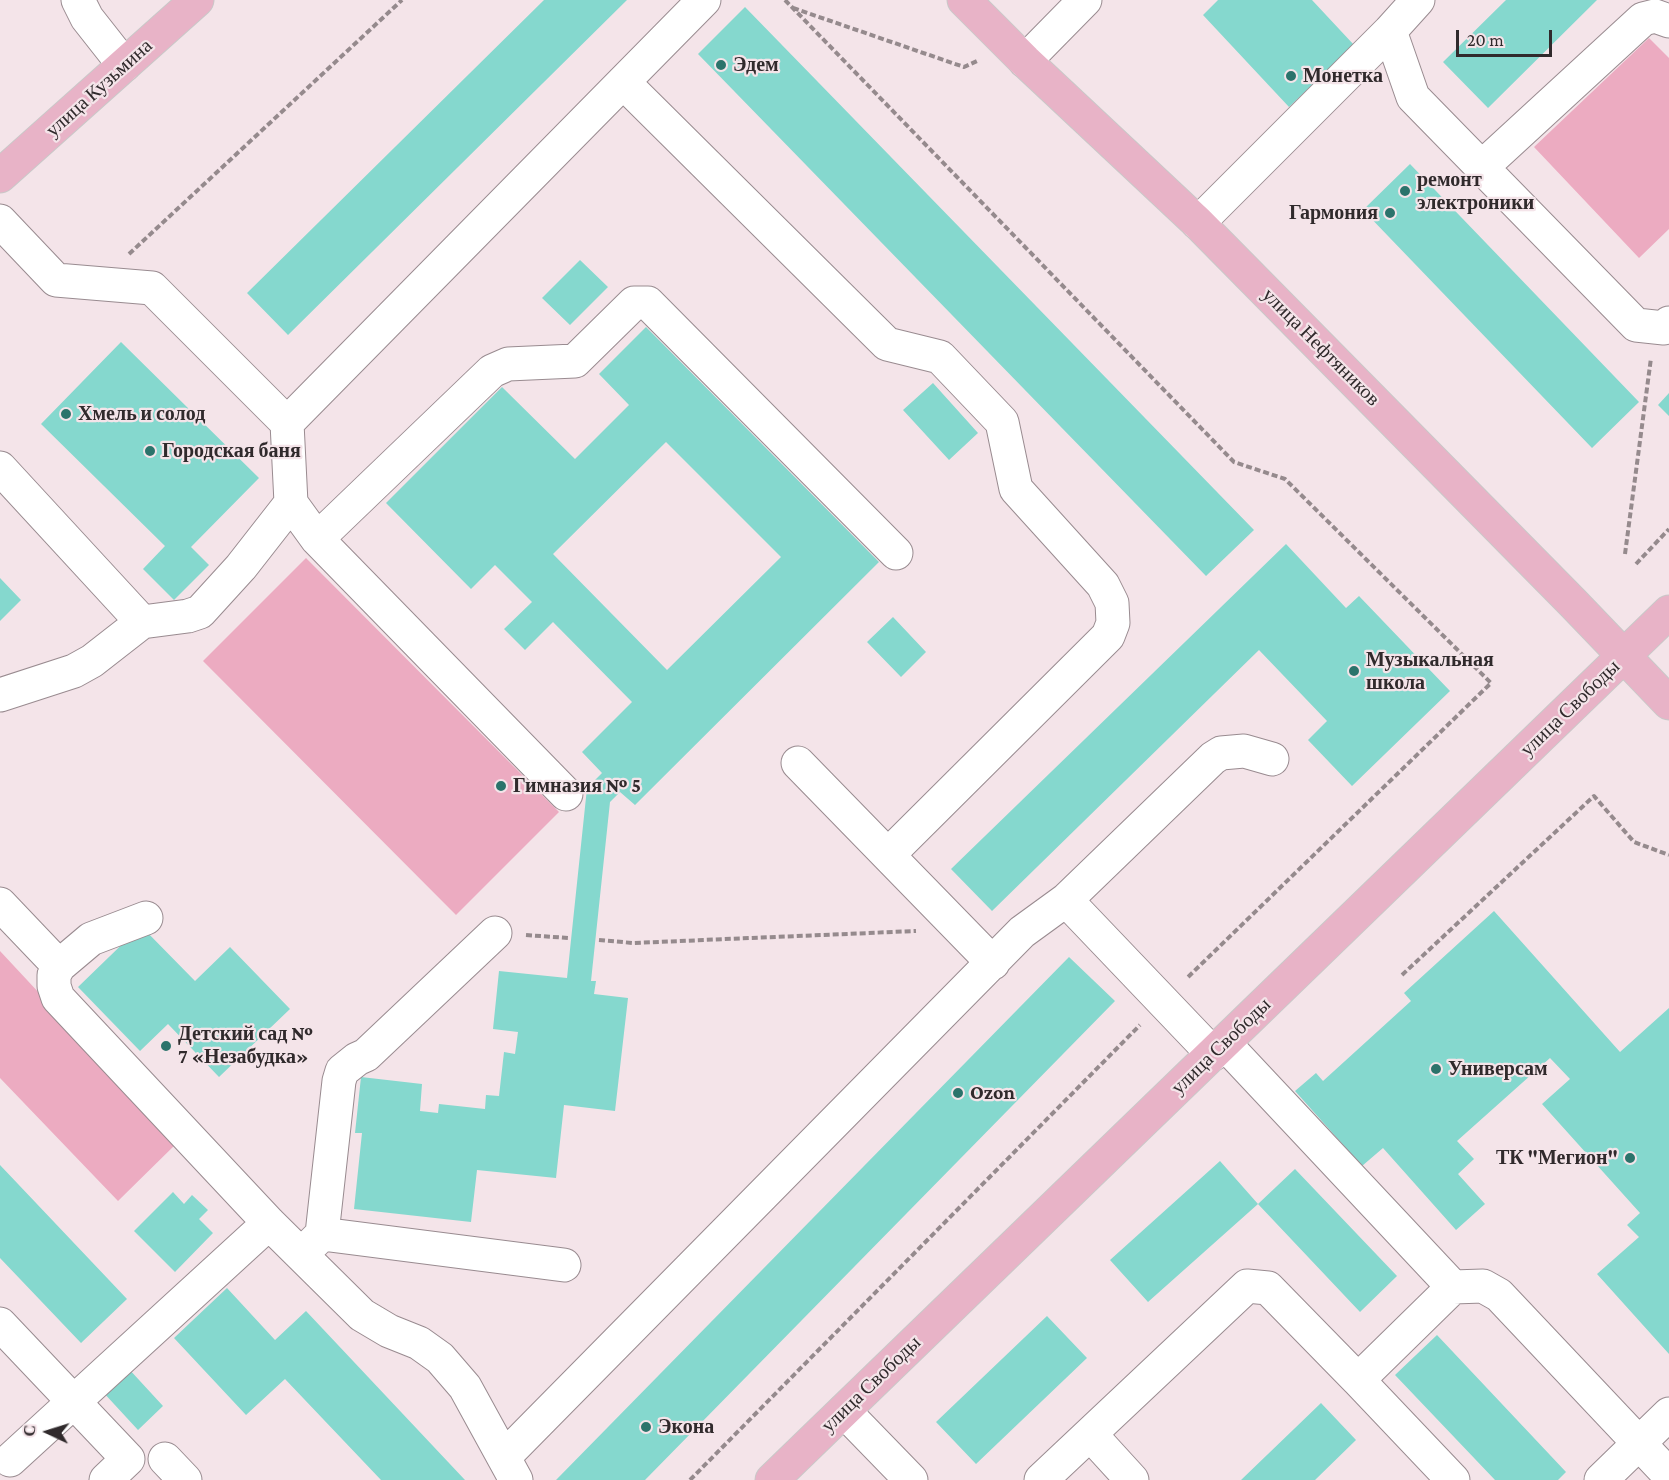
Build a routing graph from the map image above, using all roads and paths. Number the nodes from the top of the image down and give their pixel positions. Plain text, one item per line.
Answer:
1 (78, 0) edge
2 (197, 0) edge
3 (402, 0) edge
4 (704, 0) edge
5 (785, 0) edge
6 (964, 0) edge
7 (1085, 0) edge
8 (1418, 0) edge
9 (792, 8) junction
10 (1669, 21) edge
11 (1390, 31) junction
12 (977, 61) dead end
13 (1025, 61) junction
14 (124, 65) junction
15 (623, 82) junction
16 (1481, 168) junction
17 (0, 176) edge
18 (0, 221) edge
19 (1198, 223) junction
20 (98, 283) junction
21 (1662, 325) edge
22 (287, 423) junction
23 (0, 468) edge
24 (291, 503) junction
25 (1669, 529) edge
26 (317, 539) junction
27 (896, 553) dead end
28 (1625, 554) dead end
29 (1636, 564) dead end
30 (1669, 612) edge
31 (142, 622) junction
32 (1624, 656) junction
33 (0, 695) edge
34 (1669, 703) edge
35 (1272, 759) dead end
36 (798, 763) dead end
37 (566, 794) dead end
38 (888, 855) junction
39 (1669, 855) edge
40 (1066, 900) junction
41 (0, 904) edge
42 (146, 918) dead end
43 (960, 928) junction
44 (495, 933) joint
45 (568, 938) dead end
46 (599, 940) dead end
47 (993, 963) junction
48 (59, 966) junction
49 (1402, 975) dead end
50 (1163, 1001) junction
51 (1219, 1048) junction
52 (268, 1223) junction
53 (312, 1244) junction
54 (564, 1265) dead end
55 (1453, 1287) junction
56 (0, 1324) edge
57 (1358, 1380) junction
58 (74, 1401) junction
59 (844, 1411) junction
60 (1669, 1414) edge
61 (1090, 1434) junction
62 (1639, 1443) junction
63 (13, 1463) edge
64 (510, 1469) edge
65 (1669, 1475) edge
66 (106, 1480) edge
67 (690, 1480) edge
68 (772, 1480) edge
69 (911, 1480) edge
70 (1041, 1480) edge
71 (1132, 1480) edge
72 (1453, 1480) edge
73 (1601, 1480) edge

1 - 14 lane
2 - 14 main road, улица Кузьмина
3 - 20 path
4 - 15 lane
5 - 9 path
6 - 13 main road, улица Нефтяников
7 - 13 lane
8 - 11 lane
9 - 12 path
9 - 50 path
10 - 16 lane
11 - 16 lane
11 - 19 lane
13 - 19 main road, улица Нефтяников
14 - 17 main road, улица Кузьмина
15 - 22 lane
15 - 38 lane
16 - 21 lane
18 - 20 lane
19 - 32 main road, улица Нефтяников
20 - 22 lane
21 - 28 path
22 - 24 lane
23 - 31 lane
24 - 26 lane
24 - 31 lane
25 - 29 path
26 - 27 lane
26 - 37 lane
30 - 32 main road, улица Свободы
31 - 33 lane
32 - 34 main road, улица Нефтяников
32 - 51 main road, улица Свободы
35 - 40 lane
36 - 38 lane
38 - 43 lane
39 - 49 path
40 - 47 lane
40 - 50 lane
41 - 48 lane
42 - 48 lane
43 - 46 path
43 - 47 lane
44 - 45 path
44 - 53 lane
47 - 64 lane
48 - 52 lane
50 - 51 lane
50 - 67 path
51 - 55 lane
51 - 59 main road, улица Свободы
52 - 53 lane
52 - 58 lane
53 - 54 lane
53 - 64 lane
55 - 57 lane
55 - 62 lane
56 - 58 lane
57 - 61 lane
57 - 72 lane
58 - 63 lane
58 - 66 lane
59 - 68 main road, улица Свободы
59 - 69 lane
60 - 62 lane
61 - 70 lane
61 - 71 lane
62 - 65 lane
62 - 73 lane

